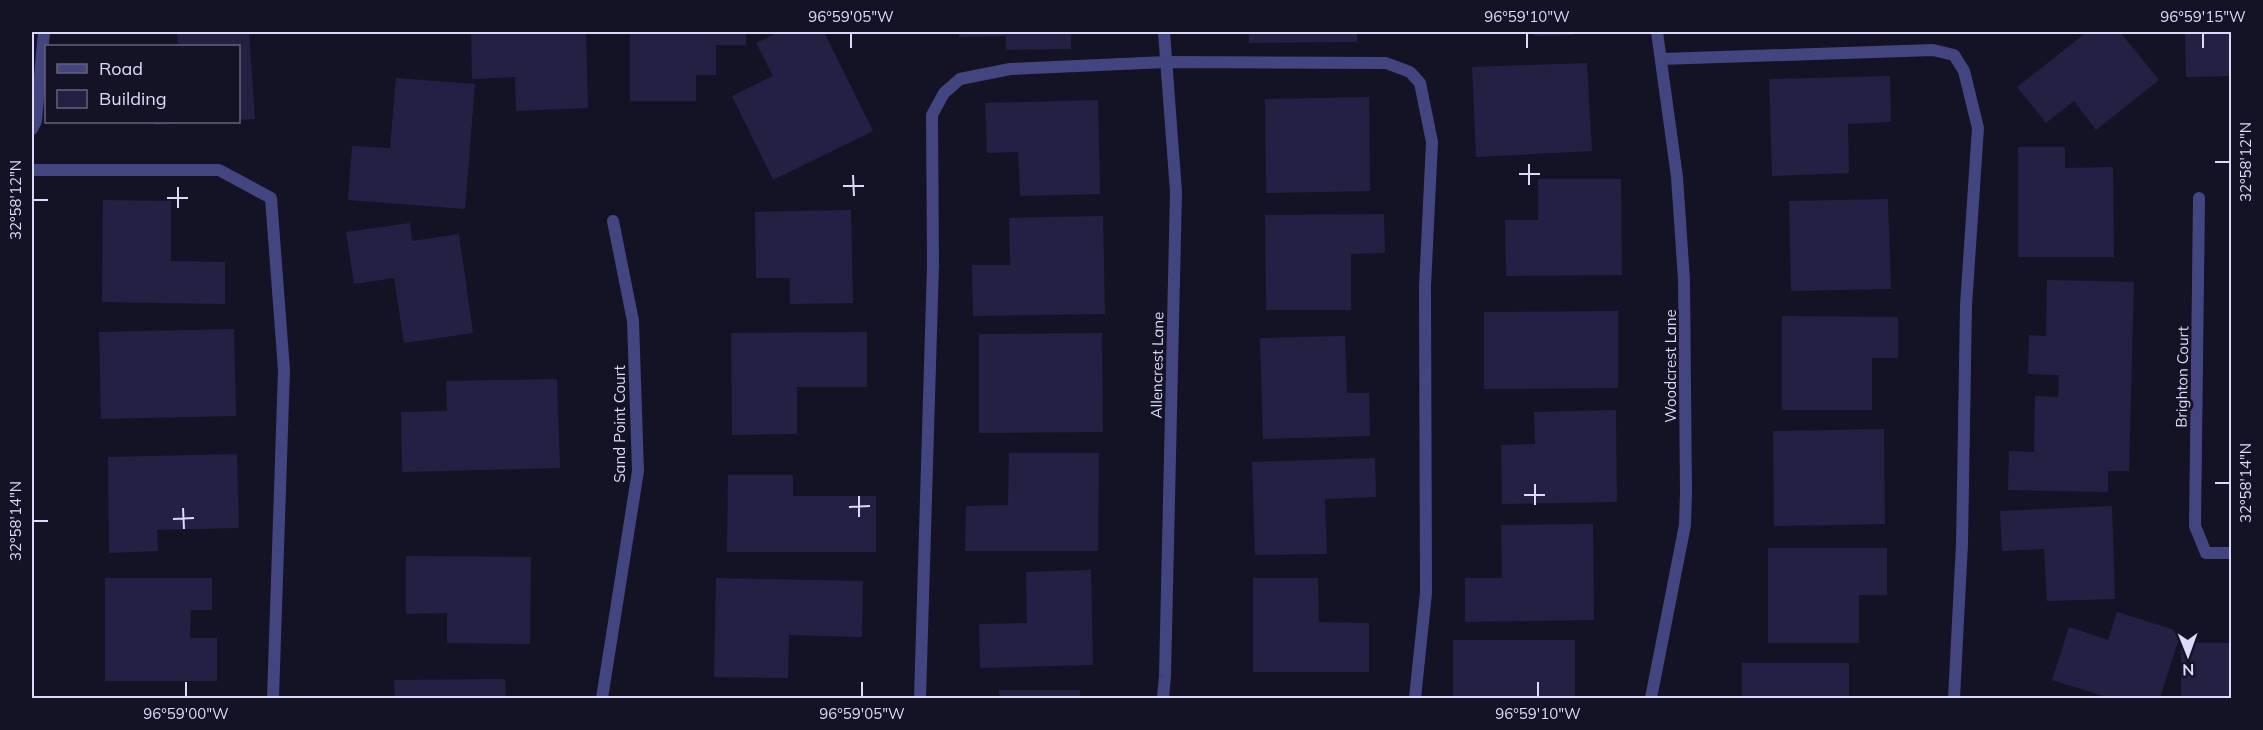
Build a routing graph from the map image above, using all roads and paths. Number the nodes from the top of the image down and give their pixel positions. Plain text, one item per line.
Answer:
1 (44, 32) edge
2 (1164, 32) edge
3 (1657, 32) edge
4 (1660, 59) junction
5 (1166, 62) junction
6 (32, 129) edge
7 (32, 170) edge
8 (2199, 198) dead end
9 (613, 221) dead end
10 (2232, 553) edge
11 (273, 699) edge
12 (602, 699) edge
13 (920, 699) edge
14 (1163, 699) edge
15 (1415, 699) edge
16 (1651, 699) edge
17 (1954, 699) edge

1 - 6 street
2 - 5 street, Allencrest Lane
3 - 4 street, Woodcrest Lane
4 - 16 street, Woodcrest Lane
4 - 17 street
5 - 13 street
5 - 14 street, Allencrest Lane
5 - 15 street
7 - 11 street
8 - 10 street, Brighton Court
9 - 12 street, Sand Point Court

